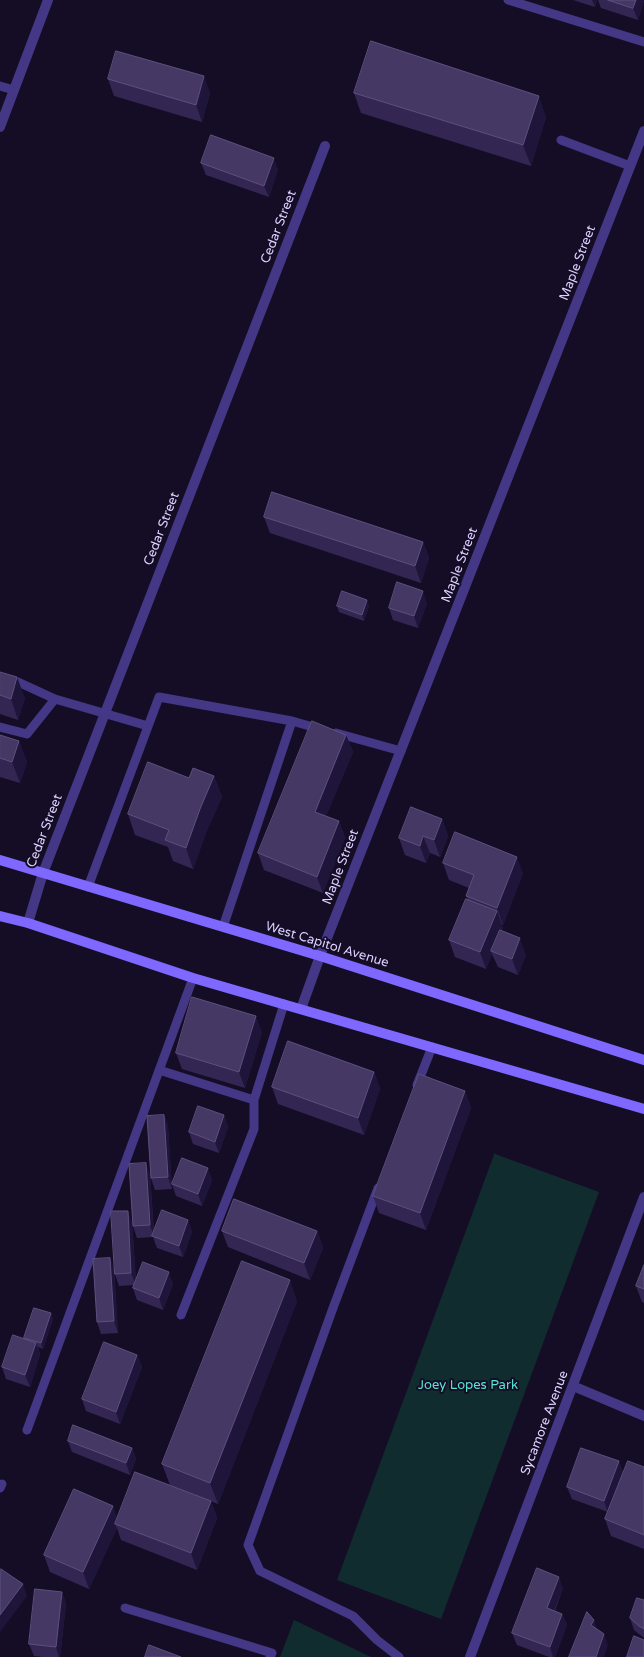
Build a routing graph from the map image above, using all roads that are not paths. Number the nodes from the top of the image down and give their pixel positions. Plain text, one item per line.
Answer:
1 (48, 0) edge
2 (508, 0) edge
3 (644, 42) edge
4 (0, 86) edge
5 (14, 90) junction
6 (0, 126) edge
7 (644, 131) edge
8 (561, 140) dead end
9 (325, 146) dead end
10 (630, 166) junction
11 (0, 677) edge
12 (55, 698) junction
13 (105, 713) junction
14 (292, 721) junction
15 (148, 726) junction
16 (0, 727) edge
17 (401, 751) junction
18 (0, 860) edge
19 (43, 873) junction
20 (88, 886) junction
21 (0, 916) edge
22 (28, 923) junction
23 (223, 927) junction
24 (320, 956) junction
25 (192, 978) junction
26 (284, 1004) junction
27 (301, 1009) junction
28 (432, 1047) junction
29 (644, 1060) edge
30 (159, 1070) junction
31 (413, 1097) edge
32 (254, 1100) junction
33 (644, 1109) edge
34 (382, 1177) edge
35 (644, 1197) edge
36 (181, 1315) dead end
37 (573, 1386) junction
38 (644, 1416) edge
39 (27, 1430) dead end
40 (125, 1608) dead end
41 (270, 1657) edge
42 (399, 1657) edge
43 (470, 1657) edge

1 - 5 street
2 - 3 lane
4 - 5 lane
5 - 6 street
7 - 10 street, Maple Street
8 - 10 lane
9 - 13 street, Cedar Street
10 - 17 street, Maple Street
11 - 12 lane
12 - 13 lane
12 - 16 lane
13 - 15 lane
13 - 19 street, Cedar Street
14 - 15 lane
14 - 17 lane
14 - 23 lane
15 - 20 lane
17 - 24 street, Maple Street
18 - 19 main road, West Capitol Avenue
19 - 20 main road, West Capitol Avenue
19 - 22 street, Cedar Street
20 - 23 main road, West Capitol Avenue
21 - 22 main road
22 - 25 main road
23 - 24 main road, West Capitol Avenue
24 - 27 street, Maple Street
24 - 29 main road, West Capitol Avenue
25 - 26 main road
25 - 30 lane
26 - 27 main road
26 - 32 lane
27 - 28 main road
28 - 31 lane
28 - 33 main road
30 - 32 lane
30 - 39 lane
32 - 36 lane
34 - 42 lane
35 - 37 street, Sycamore Avenue
37 - 38 street
37 - 43 street, Sycamore Avenue
40 - 41 lane

